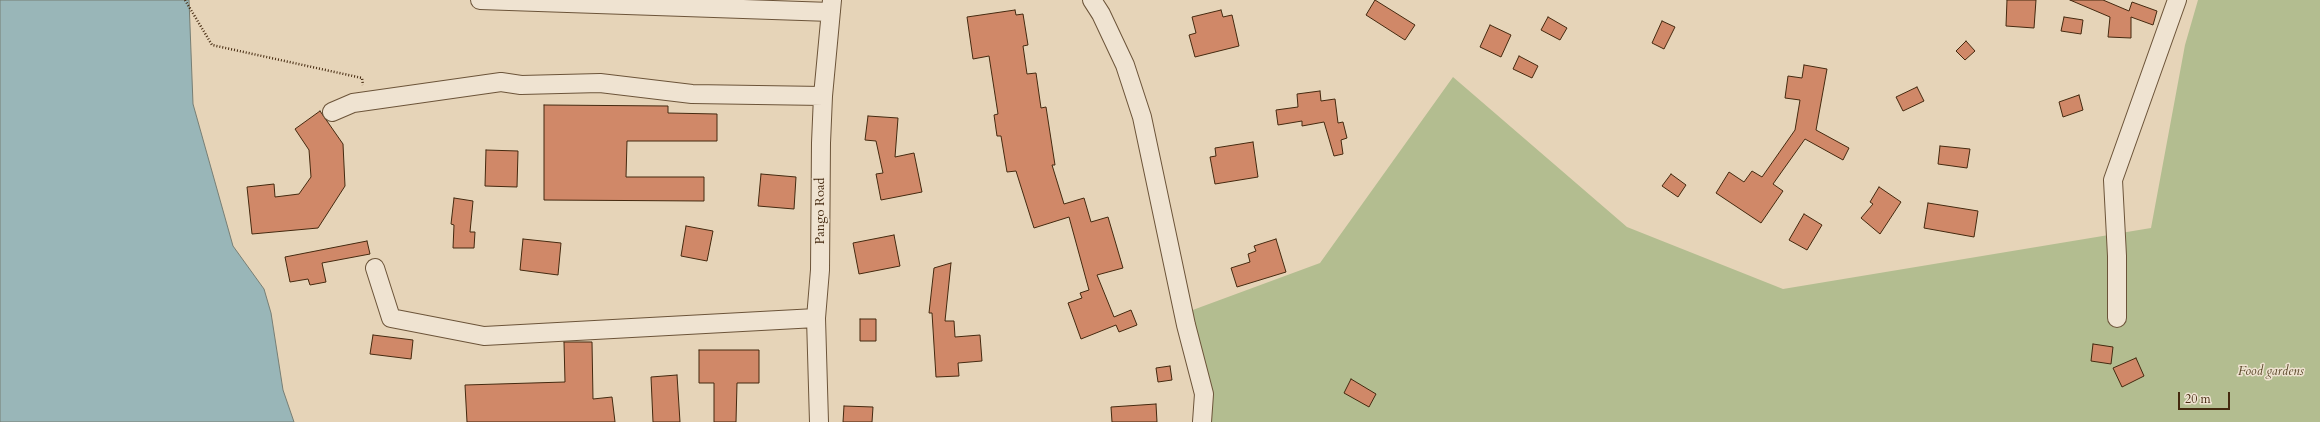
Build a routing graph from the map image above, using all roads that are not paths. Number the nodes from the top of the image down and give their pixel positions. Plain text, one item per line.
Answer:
1 (480, 0) edge
2 (1092, 0) edge
3 (2177, 0) edge
4 (831, 6) edge
5 (823, 96) junction
6 (332, 112) dead end
7 (375, 268) dead end
8 (816, 318) junction
9 (2117, 318) dead end
10 (819, 422) edge
11 (1202, 422) edge

1 - 4 street
2 - 11 street
3 - 9 street
4 - 5 street, Pango Road
5 - 6 street
5 - 8 street, Pango Road
7 - 8 street
8 - 10 street, Pango Road

